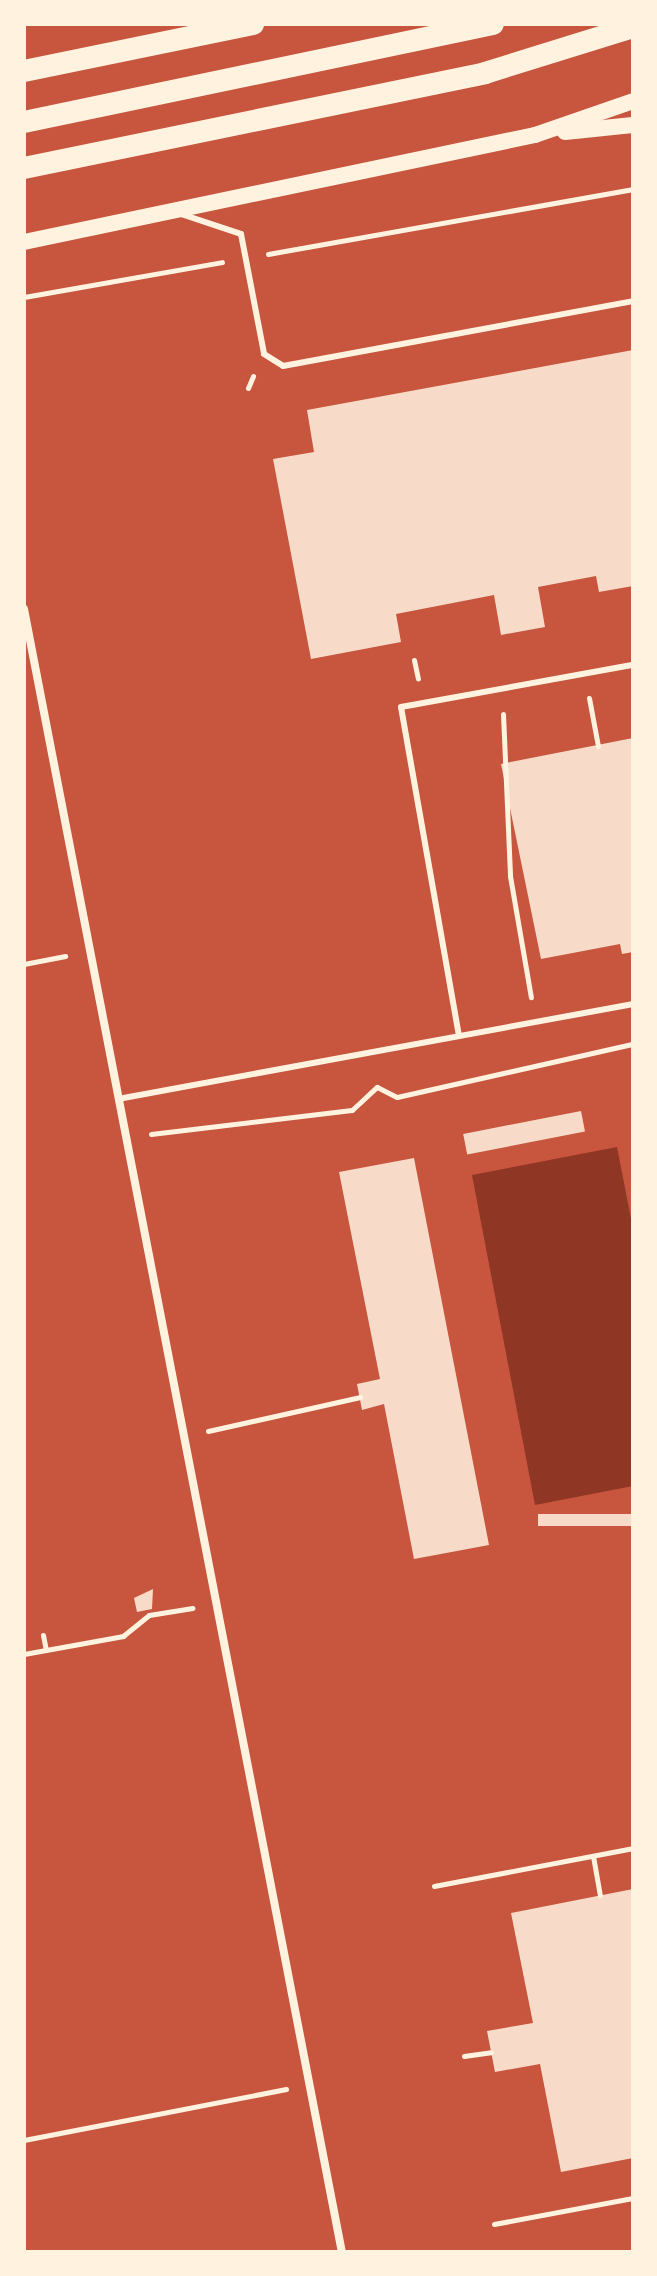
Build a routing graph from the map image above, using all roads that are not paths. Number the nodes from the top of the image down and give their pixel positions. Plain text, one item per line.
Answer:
1 (253, 24) edge
2 (493, 24) edge
3 (633, 27) edge
4 (24, 71) edge
5 (633, 101) edge
6 (24, 122) edge
7 (633, 125) edge
8 (535, 135) junction
9 (24, 168) edge
10 (177, 212) junction
11 (24, 242) edge
12 (633, 301) edge
13 (24, 609) edge
14 (633, 665) edge
15 (633, 1004) edge
16 (459, 1036) junction
17 (118, 1099) junction
18 (342, 2252) edge

1 - 4 highway
2 - 6 highway
3 - 9 highway
5 - 8 main road
7 - 8 main road
8 - 10 main road
10 - 11 main road
10 - 12 lane
13 - 17 street
14 - 16 lane
15 - 16 lane
16 - 17 lane
17 - 18 street

